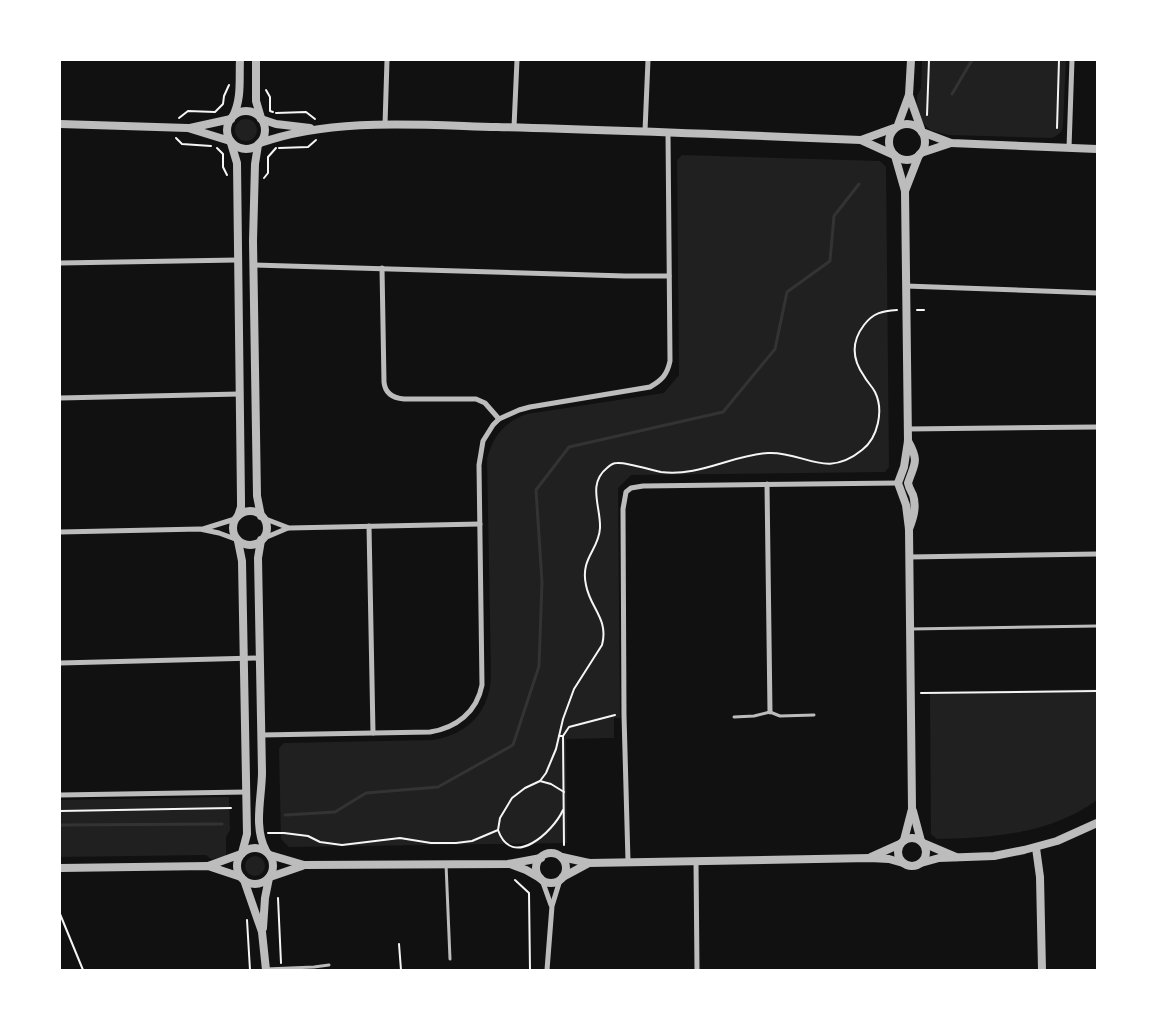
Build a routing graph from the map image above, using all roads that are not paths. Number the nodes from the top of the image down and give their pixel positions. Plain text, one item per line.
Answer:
1 (240, 60) edge
2 (256, 60) edge
3 (387, 60) edge
4 (517, 60) edge
5 (648, 60) edge
6 (911, 60) edge
7 (1072, 60) edge
8 (909, 95) junction
9 (232, 117) junction
10 (261, 119) junction
11 (60, 124) edge
12 (385, 125) junction
13 (897, 126) junction
14 (514, 127) junction
15 (188, 128) junction
16 (317, 129) junction
17 (645, 131) junction
18 (922, 131) junction
19 (668, 132) junction
20 (861, 140) junction
21 (231, 142) junction
22 (951, 143) junction
23 (259, 144) junction
24 (1069, 148) junction
25 (1097, 149) edge
26 (920, 154) junction
27 (894, 155) junction
28 (905, 191) junction
29 (237, 260) junction
30 (60, 263) edge
31 (253, 264) junction
32 (382, 268) junction
33 (669, 276) junction
34 (906, 286) junction
35 (1097, 293) edge
36 (239, 394) junction
37 (255, 394) junction
38 (60, 398) edge
39 (499, 419) junction
40 (1097, 427) edge
41 (908, 429) junction
42 (908, 441) junction
43 (898, 483) junction
44 (908, 483) junction
45 (768, 484) junction
46 (262, 517) junction
47 (237, 518) junction
48 (480, 524) junction
49 (369, 526) junction
50 (289, 528) junction
51 (200, 529) junction
52 (909, 529) junction
53 (60, 532) edge
54 (238, 540) junction
55 (262, 540) junction
56 (1097, 554) edge
57 (909, 556) junction
58 (1097, 626) edge
59 (910, 629) junction
60 (260, 658) junction
61 (244, 660) junction
62 (60, 663) edge
63 (770, 712) junction
64 (814, 715) dead end
65 (734, 717) dead end
66 (373, 733) junction
67 (261, 735) junction
68 (246, 792) junction
69 (60, 795) edge
70 (912, 809) junction
71 (1097, 823) edge
72 (902, 842) junction
73 (922, 842) junction
74 (1036, 848) junction
75 (242, 853) junction
76 (268, 853) junction
77 (956, 857) junction
78 (541, 858) junction
79 (562, 858) junction
80 (870, 858) junction
81 (696, 861) junction
82 (628, 862) junction
83 (446, 863) junction
84 (589, 863) junction
85 (903, 863) junction
86 (921, 863) junction
87 (508, 864) junction
88 (304, 865) junction
89 (208, 866) junction
90 (60, 868) edge
91 (269, 877) junction
92 (243, 879) junction
93 (541, 879) junction
94 (562, 879) junction
95 (552, 906) junction
96 (262, 932) junction
97 (450, 959) dead end
98 (329, 965) dead end
99 (266, 970) edge
100 (546, 970) edge
101 (697, 970) edge
102 (1042, 970) edge

1 - 9 street
2 - 10 street
3 - 12 street
4 - 14 street
5 - 17 street
6 - 8 street
7 - 24 street
8 - 13 street
8 - 18 street
9 - 10 street
9 - 15 street
9 - 21 street
10 - 16 street
10 - 23 street
11 - 15 street
12 - 14 street
12 - 16 street
13 - 18 street
13 - 20 street
13 - 27 street
14 - 17 street
15 - 21 street
16 - 23 street
17 - 19 street
18 - 22 street
18 - 26 street
19 - 20 street
19 - 33 street
20 - 27 street
21 - 23 street
21 - 29 street
22 - 24 street
22 - 26 street
23 - 31 street
24 - 25 street
26 - 27 street
26 - 28 street
27 - 28 street
28 - 34 street
29 - 30 street
29 - 36 street
31 - 32 street
31 - 37 street
32 - 33 street
32 - 39 street
33 - 39 street
34 - 35 street
34 - 41 street
36 - 37 street
36 - 38 street
36 - 47 street
37 - 46 street
39 - 48 street
40 - 41 street
41 - 42 street
42 - 43 street
42 - 44 street
43 - 44 street
43 - 45 street
43 - 52 street
44 - 52 street
45 - 63 street
45 - 82 street
46 - 47 street
46 - 50 street
46 - 55 street
47 - 51 street
47 - 54 street
48 - 49 street
48 - 66 street
49 - 50 street
49 - 66 street
50 - 55 street
51 - 53 street
51 - 54 street
52 - 57 street
54 - 55 street
54 - 61 street
55 - 60 street
56 - 57 street
57 - 59 street
58 - 59 lane
59 - 70 street
60 - 61 street
60 - 67 street
61 - 62 street
61 - 68 street
63 - 64 lane
63 - 65 lane
66 - 67 street
67 - 76 street
68 - 69 street
68 - 75 street
70 - 72 street
70 - 73 street
71 - 74 street
72 - 73 street
72 - 80 street
72 - 85 street
73 - 77 street
73 - 86 street
74 - 77 street
74 - 102 street
75 - 76 street
75 - 89 street
75 - 92 street
76 - 88 street
76 - 91 street
77 - 86 street
78 - 79 street
78 - 87 street
78 - 93 street
79 - 84 street
79 - 94 street
80 - 81 street
80 - 85 street
81 - 82 street
81 - 101 street
82 - 84 street
83 - 87 street
83 - 88 street
83 - 97 lane
84 - 94 street
85 - 86 street
87 - 93 street
88 - 91 street
89 - 90 street
89 - 92 street
91 - 92 street
91 - 96 street
92 - 96 street
93 - 94 street
93 - 95 street
94 - 95 street
95 - 100 street
96 - 99 street
98 - 99 lane

